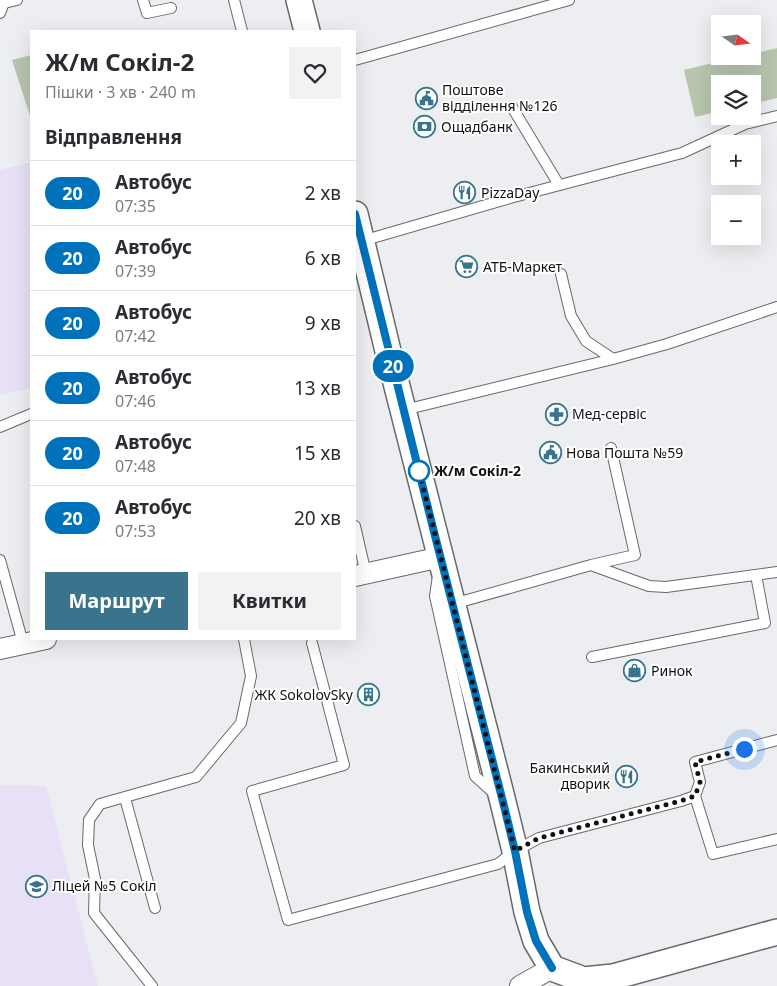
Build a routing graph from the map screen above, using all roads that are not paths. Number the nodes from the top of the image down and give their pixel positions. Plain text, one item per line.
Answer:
1 (17, 0) edge
2 (143, 0) edge
3 (234, 0) edge
4 (299, 0) edge
5 (569, 0) edge
6 (171, 8) dead end
7 (0, 13) edge
8 (242, 30) edge
9 (308, 30) edge
10 (356, 60) edge
11 (512, 107) dead end
12 (777, 116) edge
13 (559, 185) junction
14 (356, 218) edge
15 (362, 241) junction
16 (561, 274) dead end
17 (777, 307) edge
18 (613, 359) junction
19 (404, 410) junction
20 (30, 414) edge
21 (0, 427) edge
22 (611, 448) dead end
23 (356, 536) edge
24 (441, 557) junction
25 (0, 560) edge
26 (591, 565) junction
27 (777, 572) edge
28 (756, 574) junction
29 (360, 575) edge
30 (453, 604) junction
31 (40, 640) edge
32 (244, 640) edge
33 (23, 643) junction
34 (312, 643) dead end
35 (0, 648) edge
36 (592, 657) dead end
37 (777, 740) edge
38 (695, 796) junction
39 (125, 798) junction
40 (503, 802) junction
41 (777, 839) edge
42 (515, 851) junction
43 (155, 908) dead end
44 (777, 932) edge
45 (552, 968) junction
46 (152, 986) edge
47 (520, 986) edge

1 - 7 lane
2 - 6 lane
3 - 8 lane
4 - 9 street
5 - 10 lane
11 - 13 lane
12 - 13 lane
13 - 15 lane
14 - 15 street
15 - 19 street
16 - 18 lane
17 - 18 lane
18 - 19 lane
19 - 24 street
20 - 21 lane
22 - 26 lane
23 - 29 lane
24 - 29 street
24 - 30 street
24 - 40 lane
25 - 33 lane
26 - 28 lane
26 - 30 lane
27 - 28 lane
28 - 36 lane
30 - 40 street
31 - 33 street
32 - 39 lane
33 - 35 street
34 - 42 lane
37 - 38 lane
38 - 41 lane
38 - 42 lane
39 - 43 lane
39 - 46 lane
40 - 42 street
42 - 45 street
44 - 45 street
45 - 47 street

